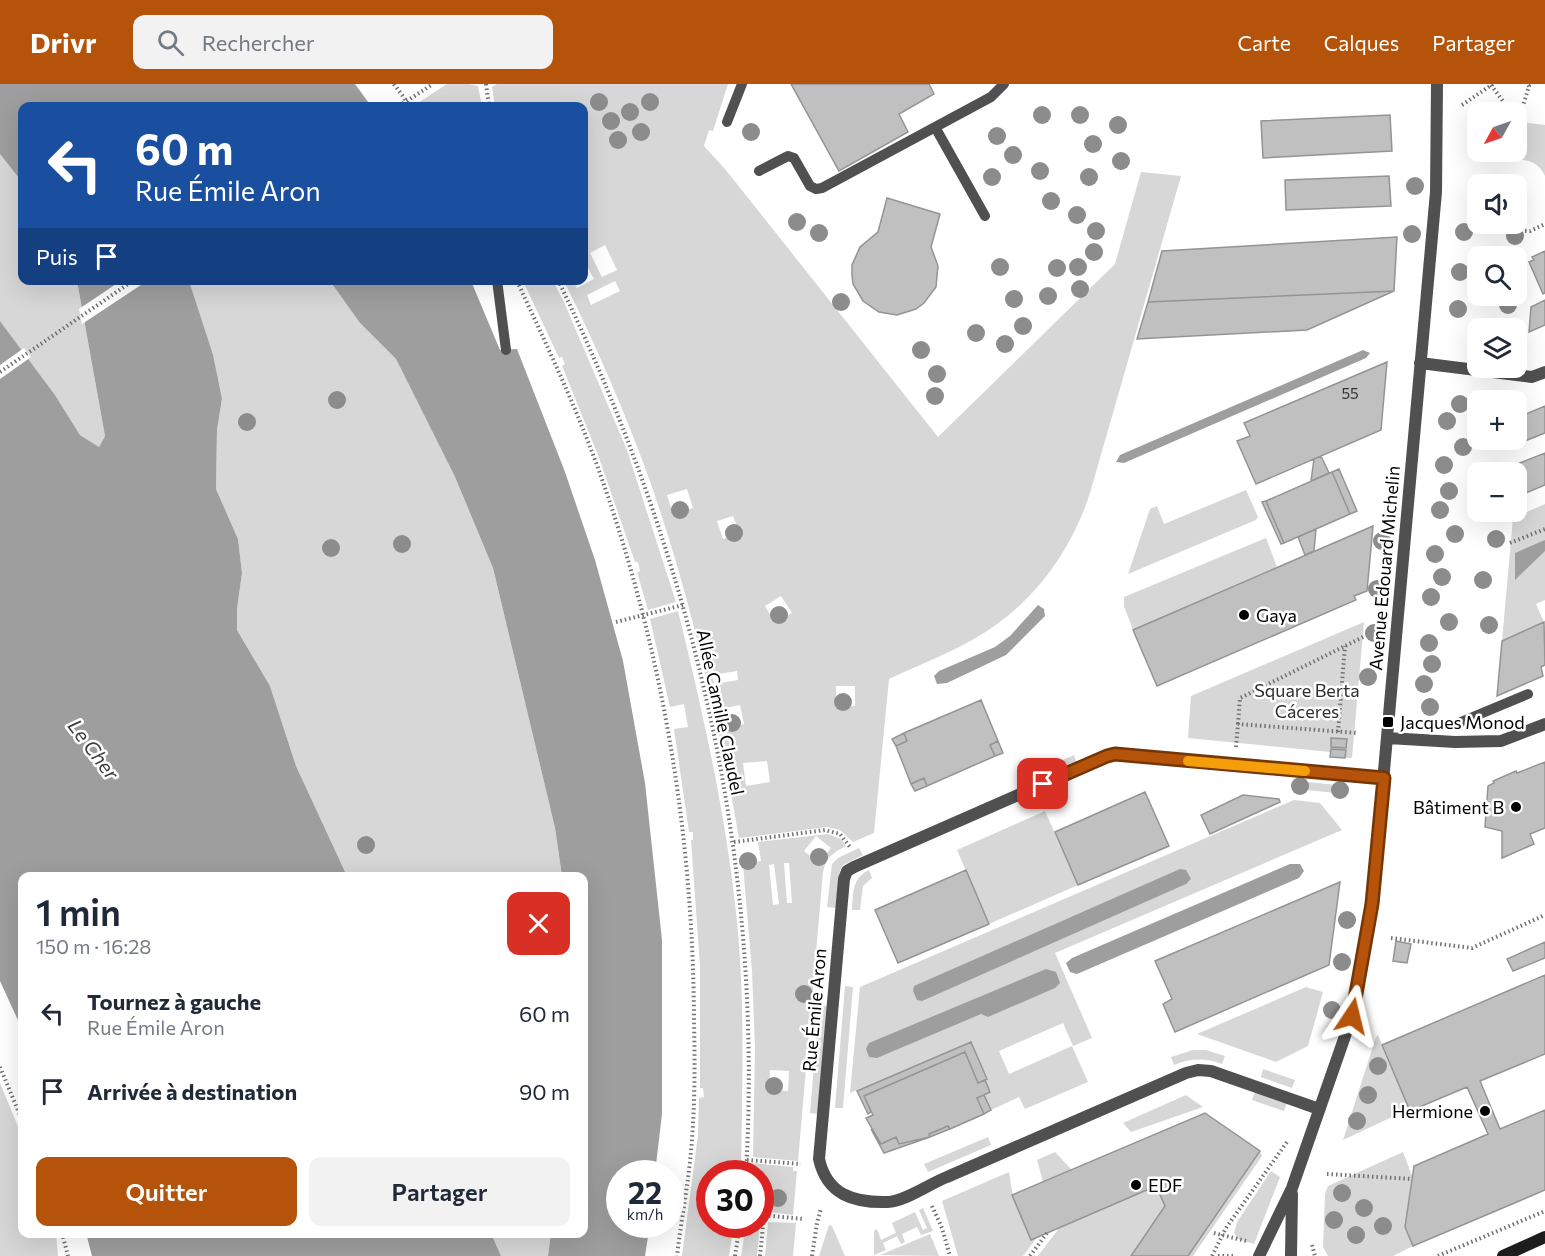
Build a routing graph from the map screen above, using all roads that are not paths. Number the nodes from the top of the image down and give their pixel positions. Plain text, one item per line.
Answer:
1 (742, 84) edge
2 (1004, 84) edge
3 (1437, 84) edge
4 (727, 122) dead end
5 (935, 127) junction
6 (759, 171) dead end
7 (985, 216) dead end
8 (498, 285) edge
9 (506, 350) dead end
10 (1420, 363) junction
11 (1545, 372) edge
12 (1528, 694) dead end
13 (1456, 724) dead end
14 (1545, 724) edge
15 (1388, 738) junction
16 (1384, 778) junction
17 (1319, 1109) junction
18 (1292, 1188) junction
19 (1545, 1238) edge
20 (1259, 1256) edge
21 (1291, 1256) edge
22 (1503, 1256) edge

1 - 4 lane
2 - 5 lane
3 - 10 street, Avenue Edouard Michelin
5 - 6 lane
5 - 7 lane
8 - 9 lane
10 - 11 street
10 - 15 street, Avenue Edouard Michelin
12 - 13 lane
14 - 15 street
15 - 16 street, Avenue Edouard Michelin
16 - 17 street, Avenue Edouard Michelin
16 - 17 street, Rue Émile Aron
17 - 18 street, Avenue Edouard Michelin
18 - 20 street, Avenue Edouard Michelin
18 - 21 street, Avenue Edouard Michelin
19 - 22 main road

